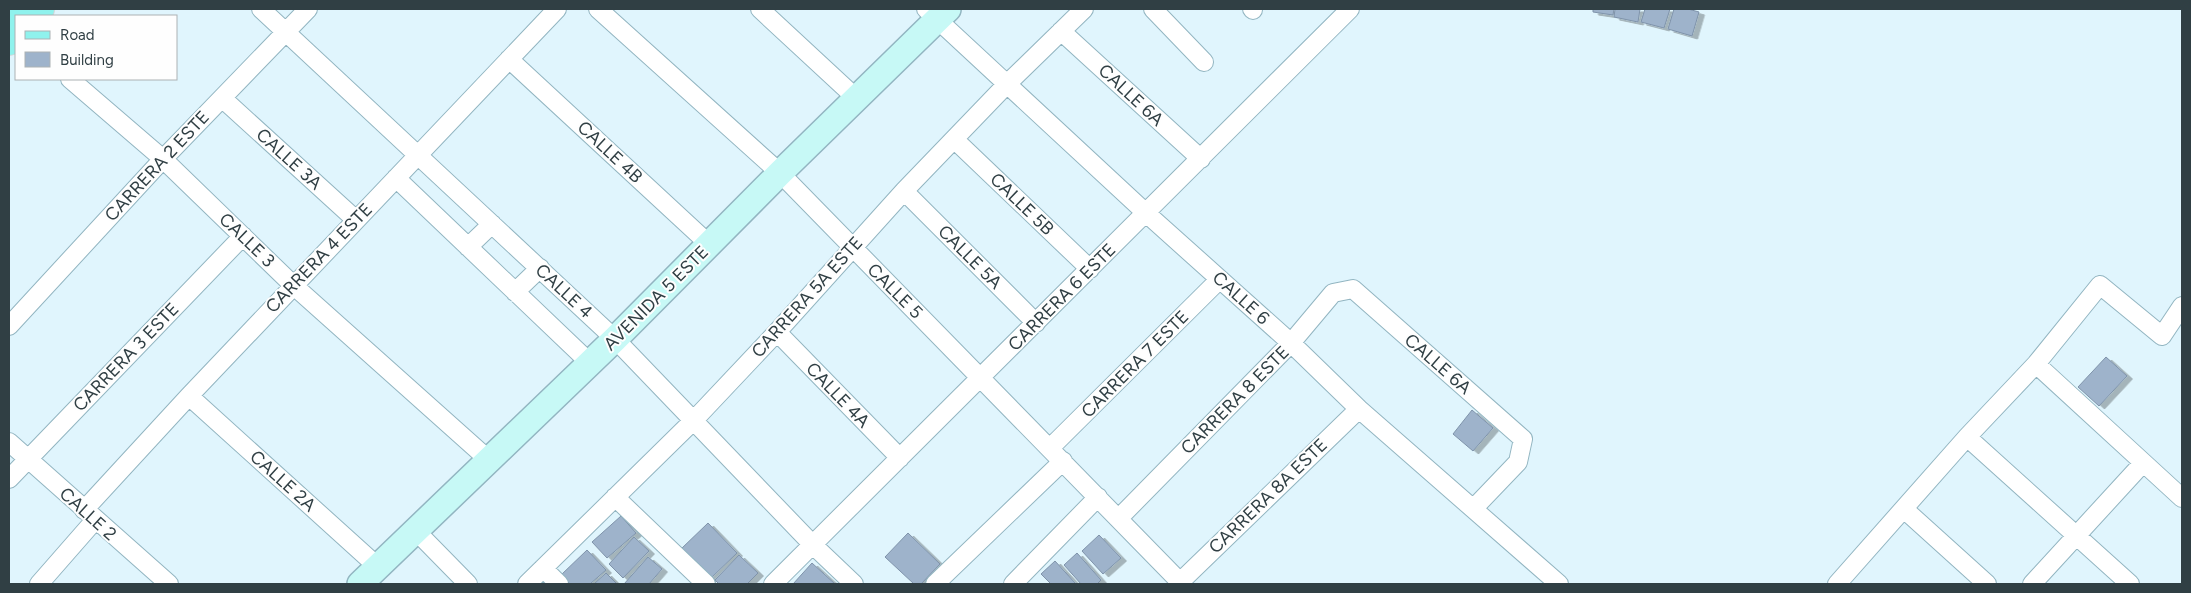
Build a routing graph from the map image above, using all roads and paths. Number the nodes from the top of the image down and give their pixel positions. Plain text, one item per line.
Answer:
1 (261, 9) edge
2 (308, 9) edge
3 (557, 9) edge
4 (598, 9) edge
5 (760, 9) edge
6 (1084, 9) edge
7 (1153, 9) edge
8 (1350, 9) edge
9 (937, 12) edge
10 (1061, 31) junction
11 (286, 32) junction
12 (509, 59) junction
13 (1204, 62) dead end
14 (71, 80) edge
15 (1006, 84) junction
16 (222, 98) junction
17 (856, 98) junction
18 (955, 140) junction
19 (418, 154) junction
20 (163, 159) junction
21 (1201, 159) junction
22 (780, 173) junction
23 (396, 178) junction
24 (904, 191) junction
25 (1146, 213) junction
26 (356, 220) junction
27 (492, 224) junction
28 (243, 236) junction
29 (710, 245) junction
30 (852, 247) junction
31 (468, 248) junction
32 (540, 268) junction
33 (1090, 269) junction
34 (1220, 280) junction
35 (294, 285) junction
36 (1353, 289) joint
37 (515, 292) junction
38 (2182, 306) edge
39 (1036, 323) junction
40 (9, 326) edge
41 (777, 332) junction
42 (615, 339) junction
43 (1291, 343) junction
44 (590, 363) junction
45 (2036, 364) junction
46 (981, 378) junction
47 (189, 396) junction
48 (1359, 408) junction
49 (694, 420) junction
50 (1967, 437) junction
51 (9, 442) edge
52 (1050, 448) junction
53 (900, 458) junction
54 (27, 460) junction
55 (490, 460) junction
56 (1063, 461) junction
57 (2143, 463) junction
58 (9, 479) edge
59 (615, 497) junction
60 (1098, 497) junction
61 (2182, 498) edge
62 (1474, 508) junction
63 (1904, 509) junction
64 (90, 515) junction
65 (1119, 518) junction
66 (416, 531) junction
67 (2077, 536) junction
68 (813, 545) junction
69 (378, 566) junction
70 (544, 568) junction
71 (39, 584) edge
72 (169, 584) edge
73 (360, 584) edge
74 (468, 584) edge
75 (527, 584) edge
76 (559, 584) edge
77 (706, 584) edge
78 (773, 584) edge
79 (854, 584) edge
80 (935, 584) edge
81 (1013, 584) edge
82 (1180, 584) edge
83 (1559, 584) edge
84 (1837, 584) edge
85 (1986, 584) edge
86 (2032, 584) edge
87 (2130, 584) edge

1 - 11 street, CALLE 4
2 - 11 street, CARRERA 2 ESTE
3 - 12 street, CARRERA 4 ESTE
4 - 22 street, CALLE 5
5 - 17 street
6 - 10 street, CARRERA 5A ESTE
7 - 13 street
8 - 21 street, CARRERA 6 ESTE
9 - 15 street, CALLE 6
9 - 17 main road, AVENIDA 5 ESTE
10 - 15 street, CARRERA 5A ESTE
10 - 21 street, CALLE 6A
11 - 16 street, CARRERA 2 ESTE
11 - 19 street, CALLE 4
12 - 19 street, CARRERA 4 ESTE
12 - 29 street, CALLE 4B
14 - 20 street, CALLE 3
15 - 18 street, CARRERA 5A ESTE
15 - 25 street, CALLE 6
16 - 20 street, CARRERA 2 ESTE
16 - 26 street, CALLE 3A
17 - 22 main road, AVENIDA 5 ESTE
18 - 24 street, CARRERA 5A ESTE
18 - 33 street, CALLE 5B
19 - 23 street, CARRERA 4 ESTE
19 - 27 street, CALLE 4
20 - 28 street, CALLE 3
20 - 40 street, CARRERA 2 ESTE
21 - 25 street, CARRERA 6 ESTE
22 - 29 main road, AVENIDA 5 ESTE
22 - 30 street, CALLE 5
23 - 26 street, CARRERA 4 ESTE
23 - 31 street, CALLE 4
24 - 30 street, CARRERA 5A ESTE
24 - 39 street, CALLE 5A
25 - 33 street, CARRERA 6 ESTE
25 - 34 street, CALLE 6
26 - 35 street, CARRERA 4 ESTE
27 - 31 street
27 - 32 street, CALLE 4
28 - 35 street, CALLE 3
28 - 54 street, CARRERA 3 ESTE
29 - 42 main road, AVENIDA 5 ESTE
30 - 41 street, CARRERA 5A ESTE
30 - 46 street, CALLE 5
31 - 37 street, CALLE 4
32 - 37 street
32 - 42 street, CALLE 4
33 - 39 street, CARRERA 6 ESTE
34 - 43 street, CALLE 6
34 - 52 street, CARRERA 7 ESTE
35 - 47 street, CARRERA 4 ESTE
35 - 55 street, CALLE 3
36 - 43 street, CARRERA 8 ESTE
36 - 62 street, CALLE 6A
37 - 44 street, CALLE 4
38 - 45 street
39 - 46 street, CARRERA 6 ESTE
41 - 49 street, CARRERA 5A ESTE
41 - 53 street, CALLE 4A
42 - 44 main road, AVENIDA 5 ESTE
42 - 49 street, CALLE 4
43 - 48 street, CALLE 6
43 - 65 street, CARRERA 8 ESTE
44 - 55 main road, AVENIDA 5 ESTE
45 - 50 street
45 - 57 street
46 - 52 street, CALLE 5
46 - 53 street, CARRERA 6 ESTE
47 - 64 street, CARRERA 4 ESTE
47 - 69 street, CALLE 2A
48 - 62 street, CALLE 6
48 - 82 street, CARRERA 8A ESTE
49 - 59 street, CARRERA 5A ESTE
49 - 68 street, CALLE 4
50 - 63 street
50 - 67 street
51 - 54 street, CALLE 2
52 - 56 street, CALLE 5
53 - 68 street, CARRERA 6 ESTE
54 - 58 street, CARRERA 3 ESTE
54 - 64 street, CALLE 2
55 - 66 main road, AVENIDA 5 ESTE
56 - 60 street, CALLE 5
56 - 80 street
57 - 61 street
57 - 67 street
59 - 70 street, CARRERA 5A ESTE
59 - 77 street
60 - 65 street, CALLE 5
60 - 81 street
62 - 83 street, CALLE 6
63 - 84 street
63 - 85 street
64 - 71 street, CARRERA 4 ESTE
64 - 72 street, CALLE 2
65 - 82 street, CALLE 5
66 - 69 main road, AVENIDA 5 ESTE
66 - 74 street
67 - 86 street
67 - 87 street
68 - 78 street, CARRERA 6 ESTE
68 - 79 street, CALLE 4
69 - 73 main road, AVENIDA 5 ESTE
70 - 75 street, CARRERA 5A ESTE
70 - 76 street

